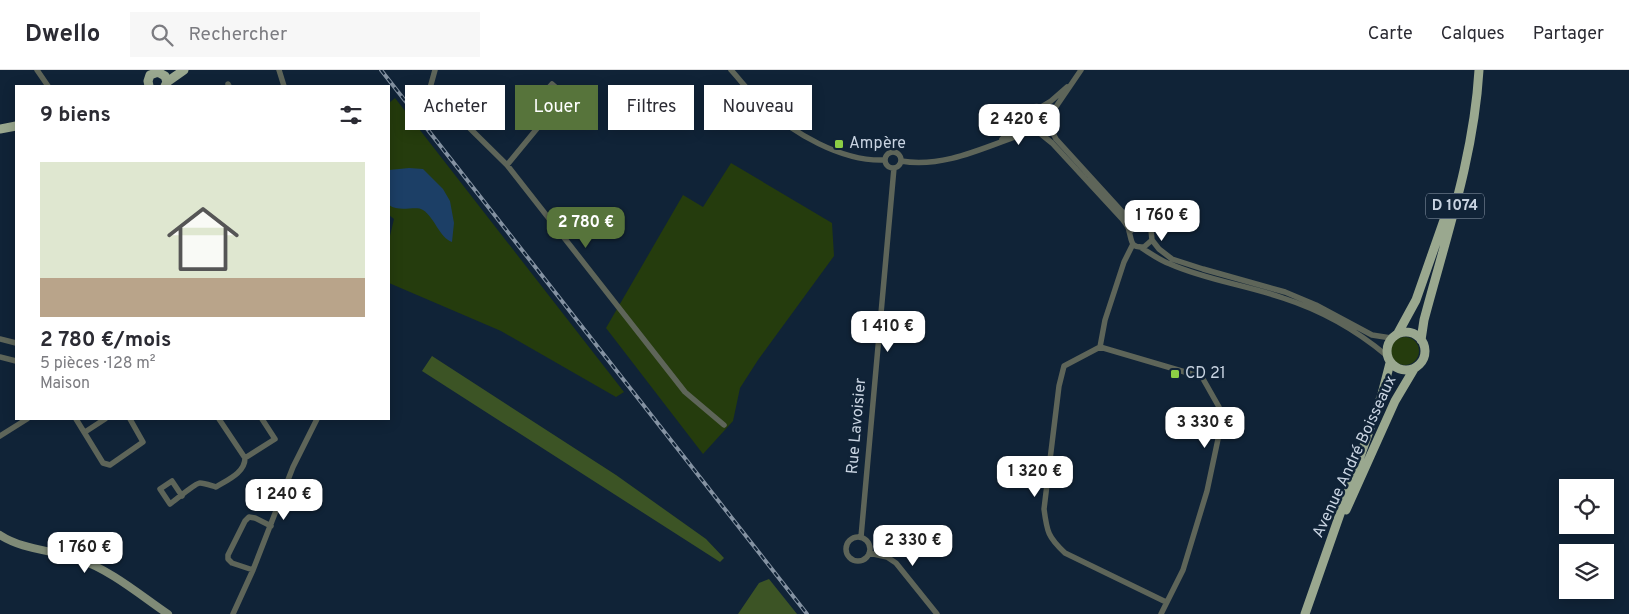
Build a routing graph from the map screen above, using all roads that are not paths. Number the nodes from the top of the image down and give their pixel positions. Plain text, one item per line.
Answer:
1 (37, 70) edge
2 (184, 70) edge
3 (279, 70) edge
4 (436, 70) edge
5 (731, 70) edge
6 (1081, 70) edge
7 (1474, 70) edge
8 (1479, 70) edge
9 (167, 78) edge
10 (1073, 82) junction
11 (47, 85) edge
12 (146, 85) edge
13 (284, 85) edge
14 (1041, 107) junction
15 (1025, 119) junction
16 (1048, 120) junction
17 (15, 126) edge
18 (0, 129) edge
19 (536, 130) edge
20 (1036, 130) junction
21 (15, 131) edge
22 (0, 133) edge
23 (996, 143) junction
24 (885, 160) junction
25 (901, 161) junction
26 (507, 165) junction
27 (894, 168) junction
28 (1138, 224) junction
29 (1130, 232) junction
30 (1152, 240) junction
31 (1133, 244) junction
32 (1140, 247) junction
33 (1395, 336) junction
34 (0, 339) edge
35 (1421, 340) junction
36 (15, 343) edge
37 (1100, 347) junction
38 (0, 356) edge
39 (1388, 359) junction
40 (15, 361) edge
41 (1414, 369) junction
42 (25, 420) edge
43 (77, 420) edge
44 (103, 420) edge
45 (131, 420) edge
46 (220, 420) edge
47 (263, 420) edge
48 (316, 420) edge
49 (724, 425) dead end
50 (85, 432) junction
51 (0, 436) edge
52 (245, 458) junction
53 (182, 496) dead end
54 (270, 526) junction
55 (861, 537) junction
56 (1, 538) edge
57 (869, 553) junction
58 (1325, 558) junction
59 (253, 570) junction
60 (1166, 602) junction
61 (168, 614) edge
62 (233, 614) edge
63 (937, 614) edge
64 (1161, 614) edge
65 (1304, 614) edge

1 - 11 street
2 - 9 main road
3 - 13 street
4 - 26 street
5 - 24 street
6 - 10 street
7 - 33 main road, D 1074
8 - 35 main road, D 1074
9 - 12 main road
10 - 14 street
10 - 16 street
14 - 15 street
14 - 16 street
15 - 20 street
15 - 23 street
16 - 20 street
16 - 28 street
17 - 18 main road
19 - 26 street
20 - 23 street
20 - 29 street
21 - 22 main road
23 - 25 street
24 - 25 street
24 - 27 street
25 - 27 street
26 - 49 street
27 - 55 street, Rue Lavoisier
28 - 29 street
28 - 30 street
29 - 31 street
30 - 32 street
30 - 33 street
31 - 32 street
31 - 37 street
32 - 39 street
33 - 35 main road
33 - 39 main road
34 - 36 street
35 - 41 main road
37 - 60 street
37 - 60 street
38 - 40 street
39 - 41 main road
39 - 58 main road, Avenue André Boisseaux
41 - 58 main road, Avenue André Boisseaux
42 - 51 street
43 - 50 street
44 - 50 street
45 - 50 street
46 - 52 street
47 - 52 street
48 - 54 street
52 - 53 street
54 - 59 street
54 - 59 street
55 - 57 street
55 - 57 street
56 - 61 main road
57 - 63 street
58 - 65 main road, Avenue André Boisseaux
59 - 62 street
60 - 64 street

